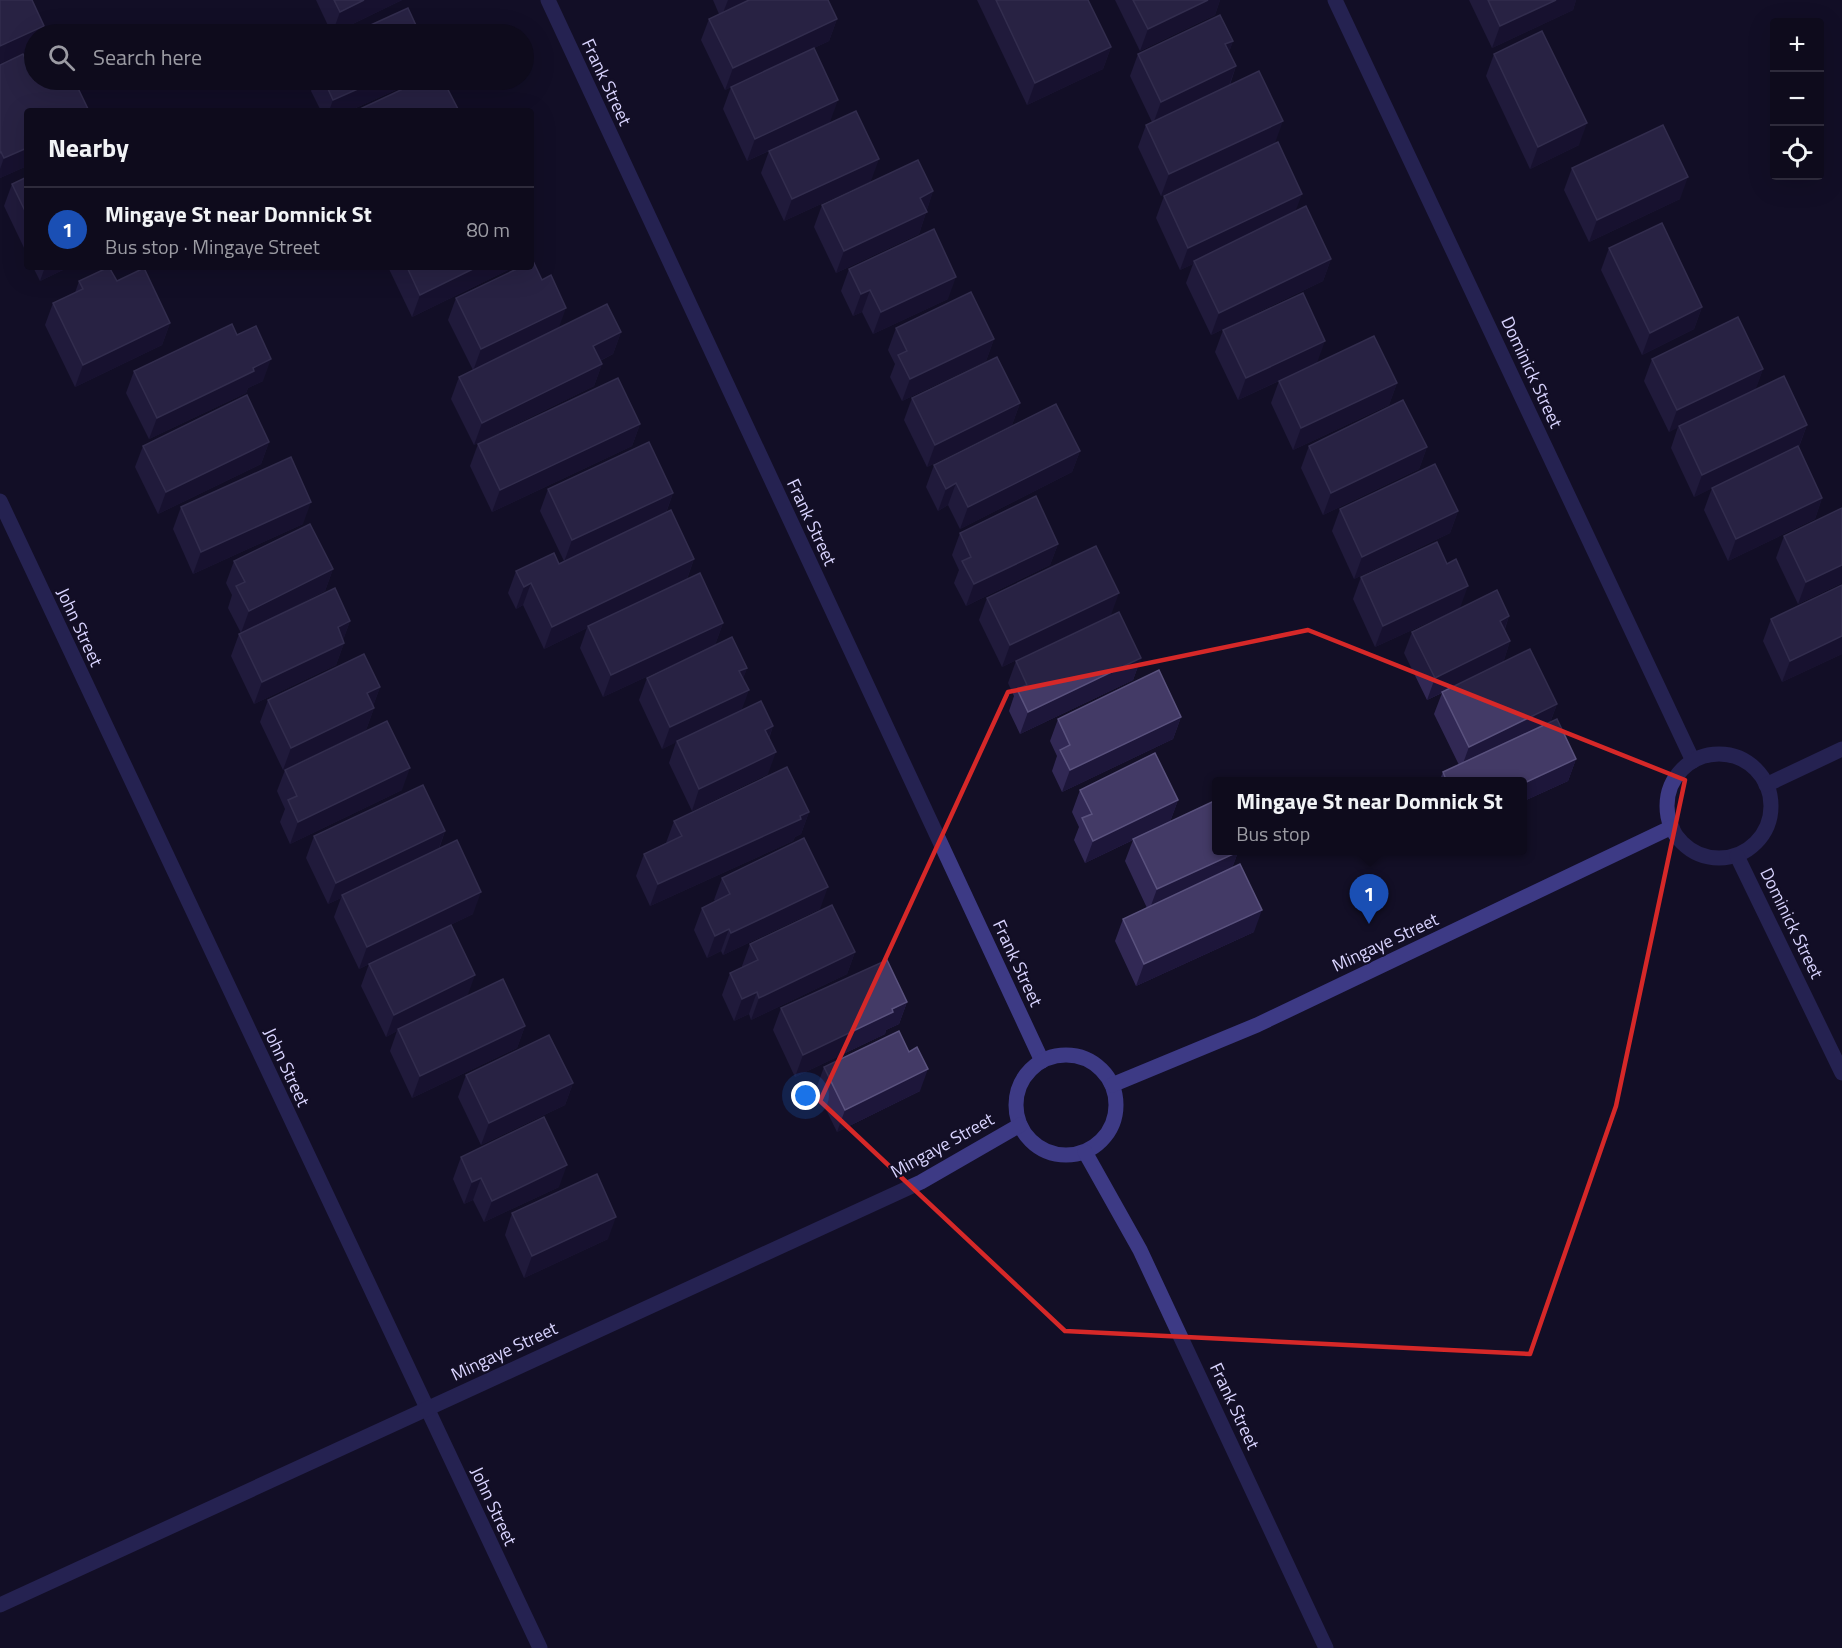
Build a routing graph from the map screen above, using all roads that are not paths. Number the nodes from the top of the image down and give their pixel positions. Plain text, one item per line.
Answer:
1 (548, 0) edge
2 (1335, 0) edge
3 (0, 501) edge
4 (1842, 749) edge
5 (1694, 761) junction
6 (1766, 785) junction
7 (1672, 827) junction
8 (1737, 856) junction
9 (1042, 1061) junction
10 (1842, 1073) edge
11 (1112, 1085) junction
12 (1020, 1125) junction
13 (1085, 1152) junction
14 (426, 1408) junction
15 (0, 1605) edge
16 (540, 1648) edge
17 (1326, 1648) edge

1 - 9 street, Frank Street
2 - 5 street, Dominick Street
3 - 14 street, John Street
4 - 6 street
5 - 6 street
5 - 7 street
6 - 8 street
7 - 8 street
7 - 11 street, Mingaye Street
8 - 10 street, Dominick Street
9 - 11 street
9 - 12 street
11 - 13 street
12 - 13 street
12 - 14 street, Mingaye Street
13 - 17 street, Frank Street
14 - 15 street, Mingaye Street
14 - 16 street, John Street

